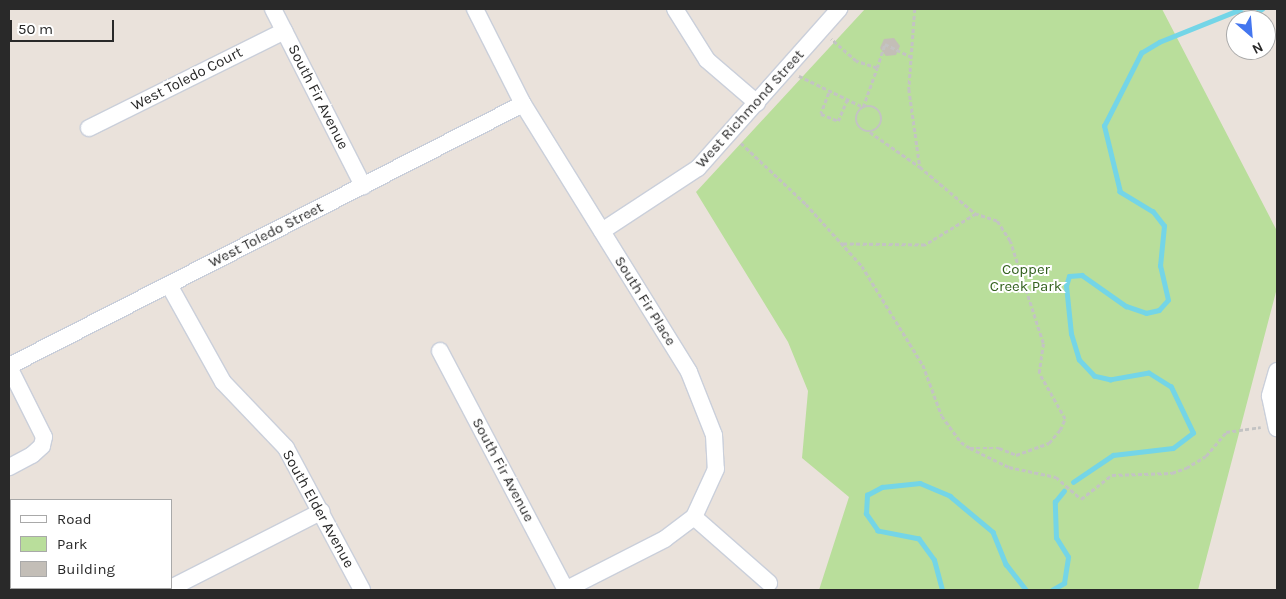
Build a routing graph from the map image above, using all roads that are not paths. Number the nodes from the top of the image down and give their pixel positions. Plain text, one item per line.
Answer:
1 (272, 9) edge
2 (675, 9) edge
3 (838, 9) edge
4 (482, 11) edge
5 (284, 31) junction
6 (757, 103) junction
7 (523, 104) junction
8 (89, 128) dead end
9 (363, 186) junction
10 (602, 231) junction
11 (168, 285) junction
12 (440, 351) dead end
13 (9, 366) edge
14 (1276, 374) edge
15 (1270, 427) edge
16 (9, 467) edge
17 (322, 511) junction
18 (694, 517) junction
19 (769, 583) dead end
20 (172, 587) edge
21 (362, 590) edge
22 (565, 590) edge

1 - 5 street, South Fir Avenue
2 - 6 street
3 - 6 street, West Richmond Street
4 - 7 street, South Fir Place
5 - 8 street, West Toledo Court
5 - 9 street, South Fir Avenue
6 - 10 street, West Richmond Street
7 - 9 street, West Toledo Street
7 - 10 street, South Fir Place
9 - 11 street, West Toledo Street
10 - 18 street, South Fir Place
11 - 13 street, West Toledo Street
11 - 17 street, South Elder Avenue
12 - 22 street, South Fir Avenue
13 - 16 street
14 - 15 street
17 - 20 street
17 - 21 street, South Elder Avenue
18 - 19 street
18 - 22 street

